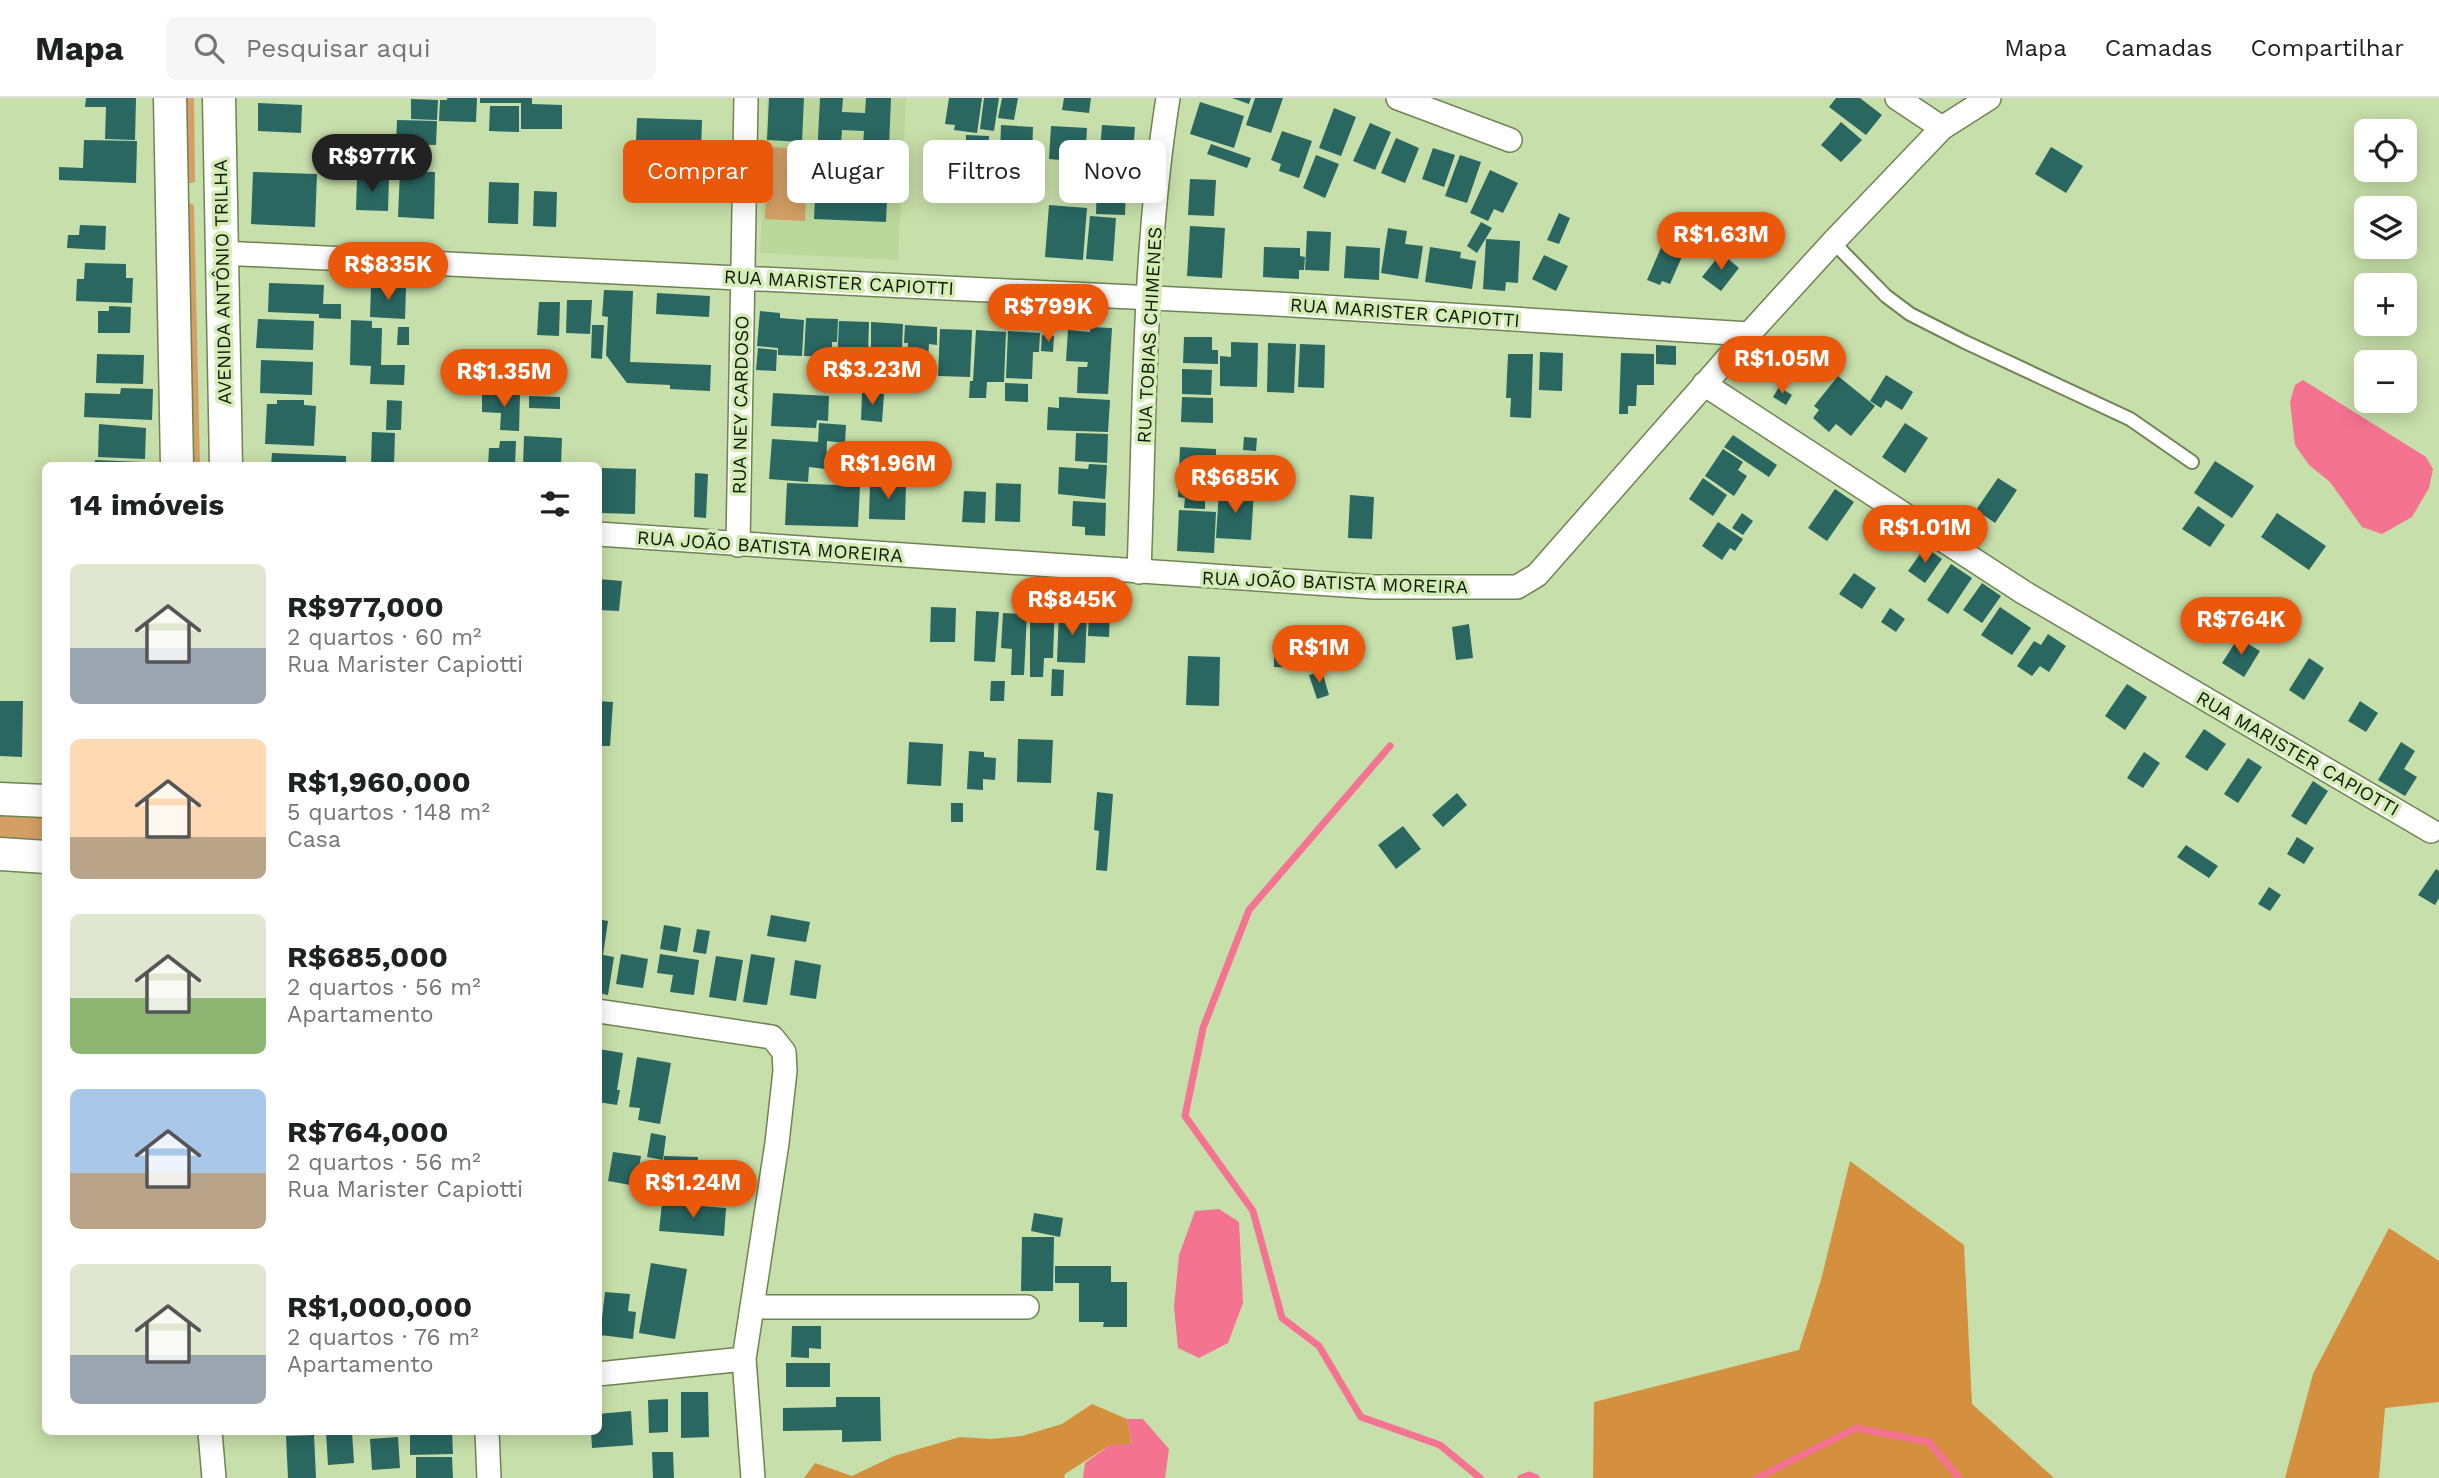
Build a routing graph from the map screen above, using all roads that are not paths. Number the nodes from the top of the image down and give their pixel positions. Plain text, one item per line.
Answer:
1 (170, 98) edge
2 (219, 98) edge
3 (746, 98) edge
4 (1168, 98) edge
5 (1398, 98) edge
6 (1897, 98) edge
7 (1989, 98) edge
8 (1942, 128) junction
9 (1510, 140) dead end
10 (1833, 242) junction
11 (222, 253) junction
12 (741, 277) junction
13 (1149, 298) junction
14 (1749, 334) junction
15 (1704, 384) junction
16 (177, 462) edge
17 (226, 462) edge
18 (2192, 462) dead end
19 (602, 534) edge
20 (738, 545) junction
21 (1139, 572) junction
22 (0, 799) edge
23 (42, 801) edge
24 (2431, 831) dead end
25 (0, 854) edge
26 (42, 857) edge
27 (602, 1012) edge
28 (753, 1307) junction
29 (1027, 1307) dead end
30 (744, 1359) junction
31 (602, 1374) edge
32 (210, 1435) edge
33 (487, 1435) edge
34 (214, 1478) edge
35 (489, 1478) edge
36 (753, 1478) edge

1 - 16 main road
2 - 11 main road, AVENIDA ANTÔNIO TRILHA
3 - 12 street, RUA NEY CARDOSO
4 - 13 street, RUA TOBIAS CHIMENES
5 - 9 street
6 - 8 street
7 - 8 street, RUA JOÃO BATISTA MOREIRA
8 - 10 street, RUA JOÃO BATISTA MOREIRA
10 - 14 street, RUA JOÃO BATISTA MOREIRA
10 - 18 lane
11 - 12 street, RUA MARISTER CAPIOTTI
11 - 17 main road, AVENIDA ANTÔNIO TRILHA
12 - 13 street, RUA MARISTER CAPIOTTI
12 - 20 street, RUA NEY CARDOSO
13 - 14 street, RUA MARISTER CAPIOTTI
13 - 21 street, RUA TOBIAS CHIMENES
14 - 15 street, RUA JOÃO BATISTA MOREIRA
15 - 21 street, RUA JOÃO BATISTA MOREIRA
15 - 24 street, RUA MARISTER CAPIOTTI
19 - 20 street, RUA JOÃO BATISTA MOREIRA
20 - 21 street, RUA JOÃO BATISTA MOREIRA
22 - 23 main road
25 - 26 main road
27 - 28 street
28 - 29 street
28 - 30 street
30 - 31 street
30 - 36 street
32 - 34 street
33 - 35 street

